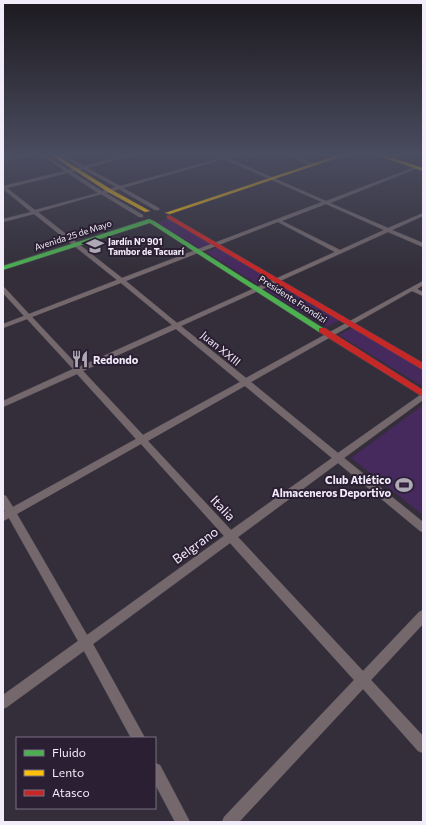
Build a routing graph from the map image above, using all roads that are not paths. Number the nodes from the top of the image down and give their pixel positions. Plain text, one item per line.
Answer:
1 (11, 194) edge
2 (98, 194) edge
3 (115, 194) edge
4 (119, 194) edge
5 (223, 194) edge
6 (305, 194) edge
7 (352, 194) edge
8 (326, 203) junction
9 (35, 212) junction
10 (164, 212) junction
11 (423, 214) edge
12 (146, 217) junction
13 (3, 221) edge
14 (279, 221) junction
15 (388, 230) junction
16 (73, 242) junction
17 (217, 245) junction
18 (423, 245) edge
19 (200, 252) junction
20 (340, 252) junction
21 (3, 262) edge
22 (3, 268) edge
23 (278, 280) junction
24 (122, 281) junction
25 (423, 283) edge
26 (3, 289) edge
27 (258, 289) junction
28 (412, 289) junction
29 (423, 294) edge
30 (29, 317) junction
31 (350, 324) junction
32 (3, 326) edge
33 (176, 326) junction
34 (330, 335) junction
35 (423, 367) edge
36 (78, 370) junction
37 (245, 382) junction
38 (423, 395) edge
39 (3, 404) edge
40 (142, 440) junction
41 (338, 458) junction
42 (3, 499) edge
43 (7, 515) edge
44 (423, 528) edge
45 (231, 536) junction
46 (423, 616) edge
47 (85, 642) junction
48 (363, 680) junction
49 (3, 703) edge
50 (137, 737) edge
51 (423, 746) edge
52 (156, 772) edge
53 (183, 822) edge
54 (229, 822) edge

1 - 9 street, Juan XXIII
2 - 9 street
3 - 12 main road, Presidente Frondizi
4 - 10 street, Presidente Frondizi
5 - 10 main road
6 - 8 street
7 - 8 street
8 - 14 street
8 - 15 street
9 - 13 street
9 - 16 street, Juan XXIII
10 - 12 main road
10 - 12 main road
10 - 17 main road, Presidente Frondizi
11 - 15 street
12 - 16 main road, Avenida 25 de Mayo
12 - 19 main road, Presidente Frondizi
14 - 17 street
14 - 20 street
15 - 18 street
15 - 20 street
16 - 21 main road, Avenida 25 de Mayo
16 - 22 main road, Avenida 25 de Mayo
16 - 24 street, Juan XXIII
17 - 19 street
17 - 23 main road, Presidente Frondizi
19 - 24 street
19 - 27 main road, Presidente Frondizi
20 - 23 street
23 - 27 street
23 - 31 main road, Presidente Frondizi
24 - 30 street
24 - 33 street, Juan XXIII
25 - 28 street
26 - 30 street, Italia
27 - 33 street
27 - 34 main road, Presidente Frondizi
28 - 29 street
28 - 31 street
30 - 32 street
30 - 36 street, Italia
31 - 34 street
31 - 35 main road, Presidente Frondizi
33 - 36 street
33 - 37 street, Juan XXIII
34 - 37 street
34 - 38 main road, Presidente Frondizi
36 - 39 street
36 - 40 street, Italia
37 - 40 street
37 - 41 street, Juan XXIII
38 - 41 street, Belgrano
40 - 43 street
40 - 45 street, Italia
41 - 44 street, Juan XXIII
41 - 45 street, Belgrano
42 - 43 street
43 - 47 street
45 - 47 street, Belgrano
45 - 48 street, Italia
46 - 48 street
47 - 49 street, Belgrano
47 - 50 street
48 - 51 street, Italia
48 - 54 street
52 - 53 street

